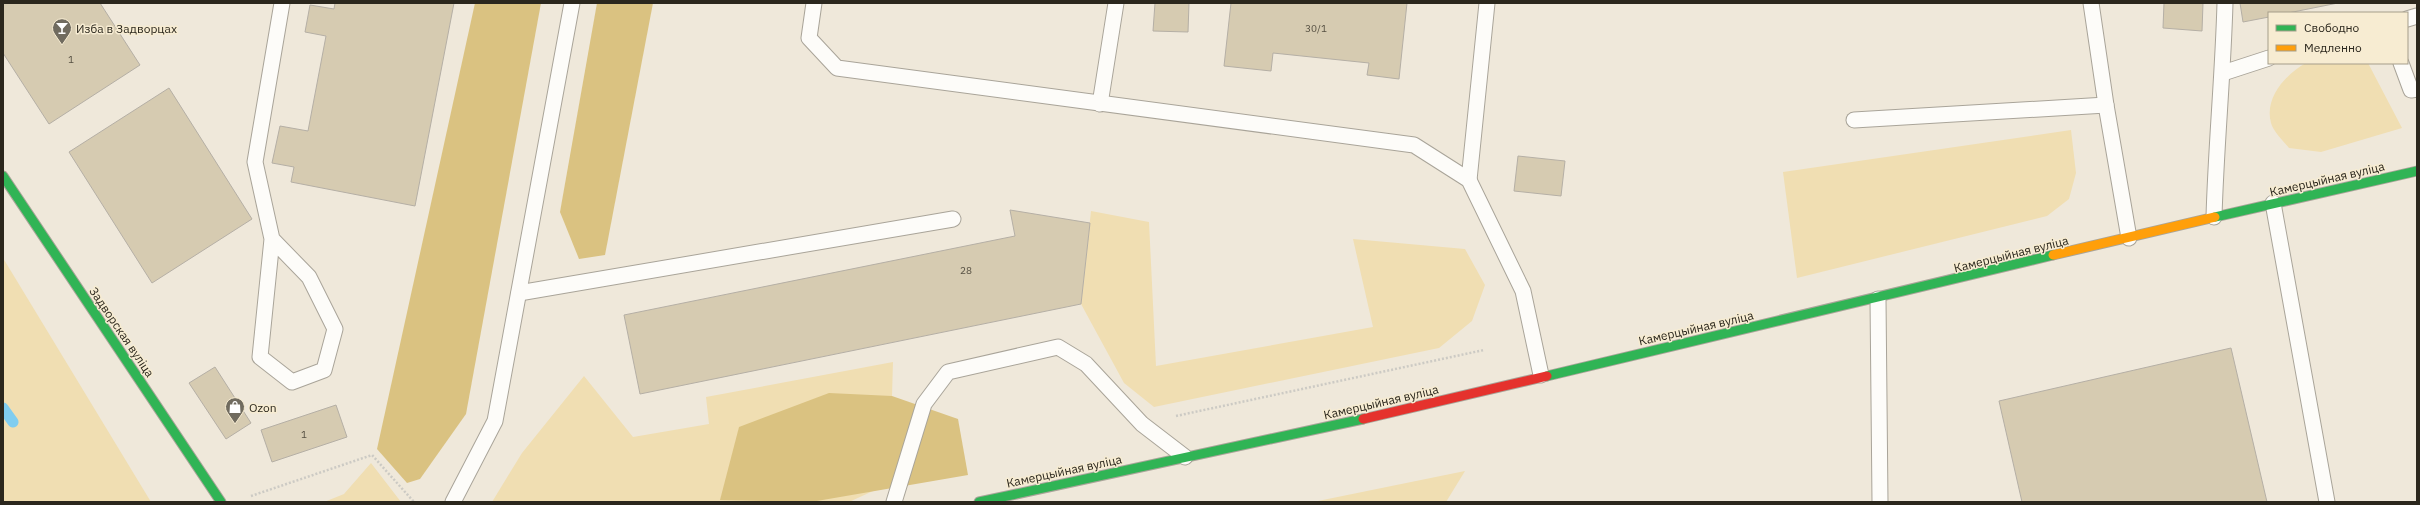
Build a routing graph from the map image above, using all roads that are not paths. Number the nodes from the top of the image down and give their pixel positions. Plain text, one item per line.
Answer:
1 (282, 3) edge
2 (572, 3) edge
3 (814, 3) edge
4 (1116, 3) edge
5 (1487, 3) edge
6 (2091, 3) edge
7 (2225, 3) edge
8 (2268, 58) edge
9 (2401, 64) edge
10 (2223, 73) junction
11 (2417, 89) edge
12 (1100, 104) junction
13 (2106, 105) junction
14 (1854, 120) dead end
15 (2417, 171) edge
16 (3, 176) edge
17 (1469, 180) junction
18 (2273, 203) junction
19 (2214, 217) junction
20 (953, 220) dead end
21 (272, 238) junction
22 (2129, 238) junction
23 (519, 293) junction
24 (1878, 299) junction
25 (1542, 376) junction
26 (1185, 457) junction
27 (221, 502) edge
28 (453, 502) edge
29 (894, 502) edge
30 (979, 502) edge
31 (1880, 502) edge
32 (2327, 502) edge

1 - 21 lane
2 - 23 lane
3 - 12 lane
4 - 12 lane
5 - 17 lane
6 - 13 lane
7 - 10 lane
8 - 10 lane
9 - 11 lane
10 - 19 lane
12 - 17 lane
13 - 14 lane
13 - 22 lane
15 - 18 main road, Камерцыйная вуліца
16 - 27 main road, Задворская вуліца
17 - 25 lane
18 - 19 main road, Камерцыйная вуліца
18 - 32 lane
19 - 22 main road, Камерцыйная вуліца
20 - 23 lane
21 - 21 lane
22 - 24 main road, Камерцыйная вуліца
23 - 28 lane
24 - 25 main road, Камерцыйная вуліца
24 - 31 lane
25 - 26 main road, Камерцыйная вуліца
26 - 29 lane
26 - 30 main road, Камерцыйная вуліца

